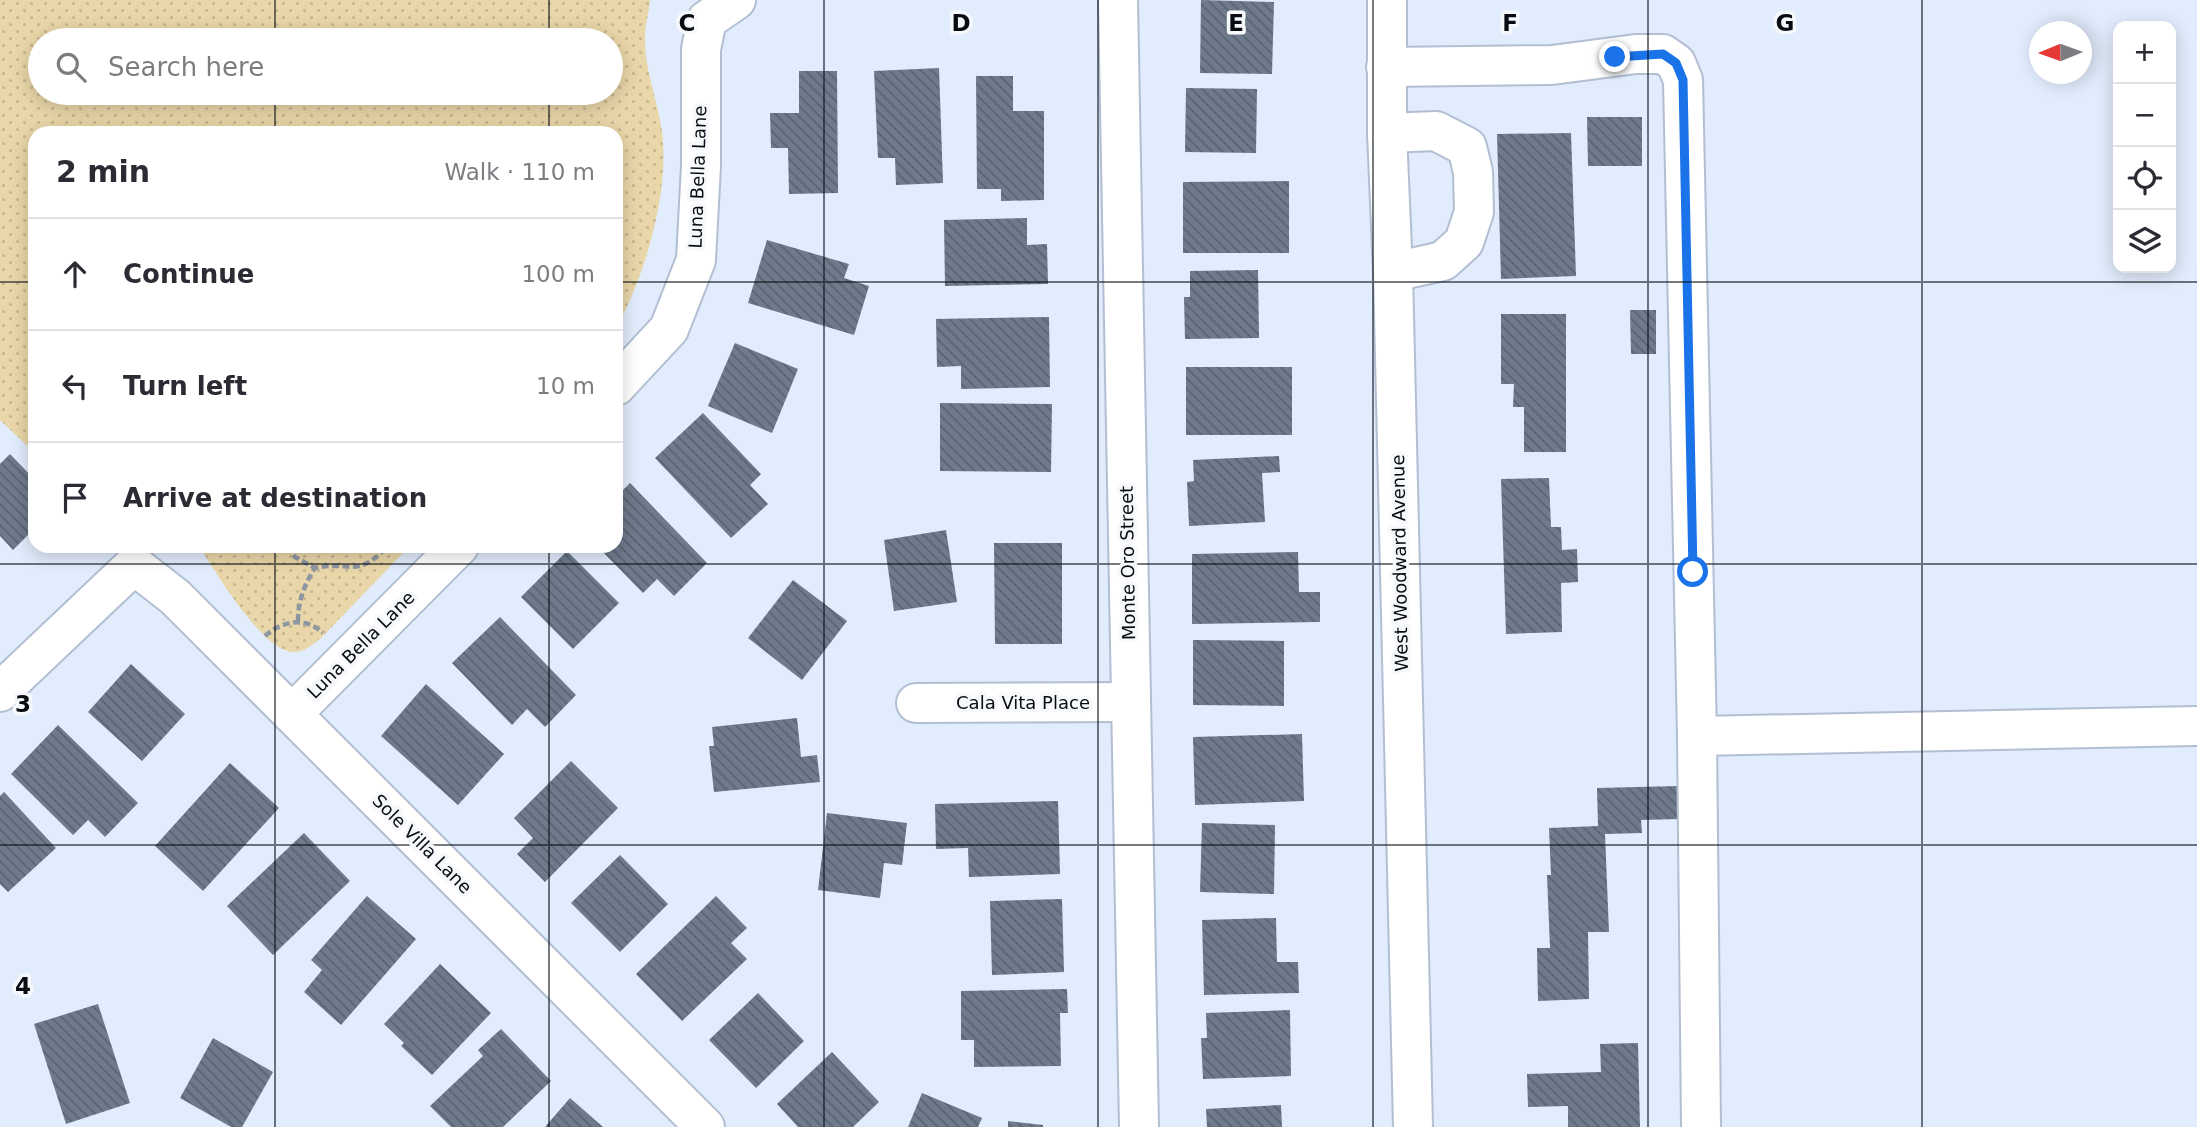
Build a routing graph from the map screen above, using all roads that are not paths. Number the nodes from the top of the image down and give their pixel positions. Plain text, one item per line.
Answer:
1 (736, 0) edge
2 (1118, 0) edge
3 (1387, 0) edge
4 (1386, 66) junction
5 (1387, 133) junction
6 (1392, 272) junction
7 (623, 378) edge
8 (452, 553) edge
9 (0, 692) edge
10 (1131, 702) junction
11 (916, 703) dead end
12 (292, 714) junction
13 (2197, 726) edge
14 (1697, 736) junction
15 (705, 1127) edge
16 (1139, 1127) edge
17 (1413, 1127) edge
18 (1701, 1127) edge

1 - 7 street, Luna Bella Lane
2 - 10 street, Monte Oro Street
3 - 4 street, West Woodward Avenue
4 - 5 street, West Woodward Avenue
4 - 14 street
5 - 6 street, West Woodward Avenue
5 - 6 street
6 - 17 street, West Woodward Avenue
8 - 12 street, Luna Bella Lane
9 - 12 street, Sole Villa Lane
10 - 11 street, Cala Vita Place
10 - 16 street, Monte Oro Street
12 - 15 street, Sole Villa Lane
13 - 14 street
14 - 18 street

